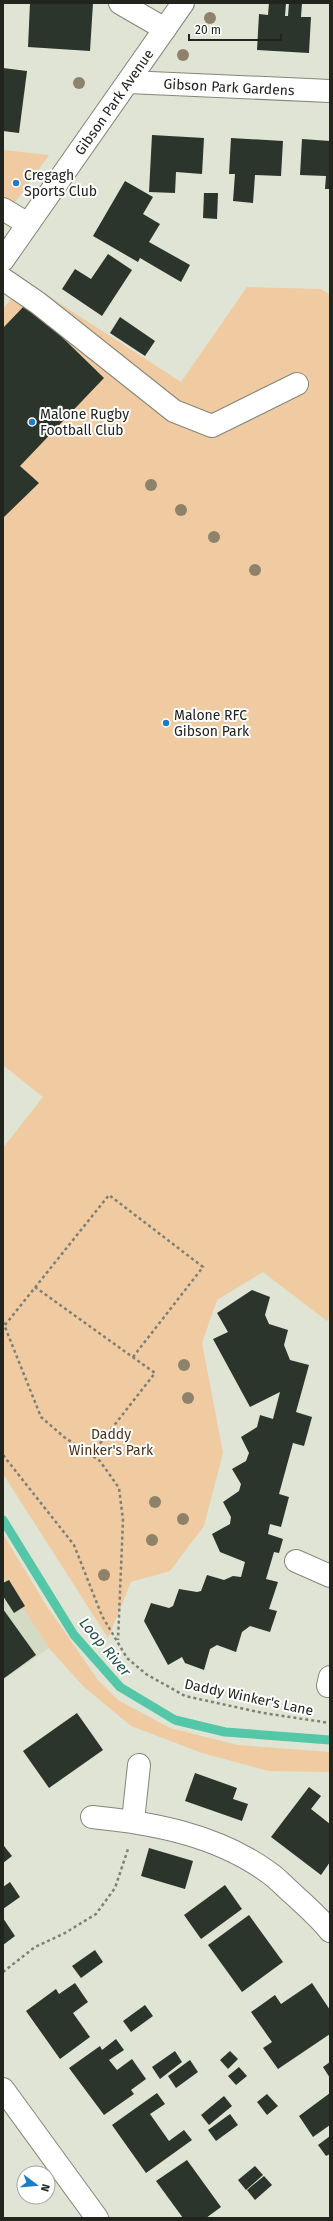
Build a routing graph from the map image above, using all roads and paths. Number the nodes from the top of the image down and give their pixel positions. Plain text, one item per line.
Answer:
1 (120, 3) edge
2 (183, 3) edge
3 (165, 29) junction
4 (128, 82) junction
5 (330, 91) edge
6 (3, 209) edge
7 (28, 224) junction
8 (3, 260) edge
9 (3, 279) edge
10 (297, 384) dead end
11 (35, 1287) junction
12 (4, 1323) edge
13 (133, 1357) junction
14 (3, 1455) edge
15 (91, 1455) junction
16 (296, 1561) dead end
17 (330, 1576) edge
18 (118, 1640) junction
19 (330, 1723) edge
20 (139, 1765) dead end
21 (92, 1817) dead end
22 (133, 1821) junction
23 (330, 1930) edge
24 (3, 1972) edge
25 (3, 2089) edge
26 (97, 2218) edge

1 - 3 street
2 - 3 street, Gibson Park Avenue
3 - 4 street, Gibson Park Avenue
4 - 5 street, Gibson Park Gardens
4 - 7 street, Gibson Park Avenue
6 - 7 street
7 - 8 street, Gibson Park Avenue
9 - 10 street
11 - 12 path
11 - 13 path
11 - 13 path
12 - 15 path
13 - 15 path
14 - 18 path, Daddy Winker's Lane
15 - 18 path
16 - 17 street
18 - 19 path, Daddy Winker's Lane
20 - 22 street
21 - 22 street
22 - 23 street
22 - 24 path
25 - 26 street

